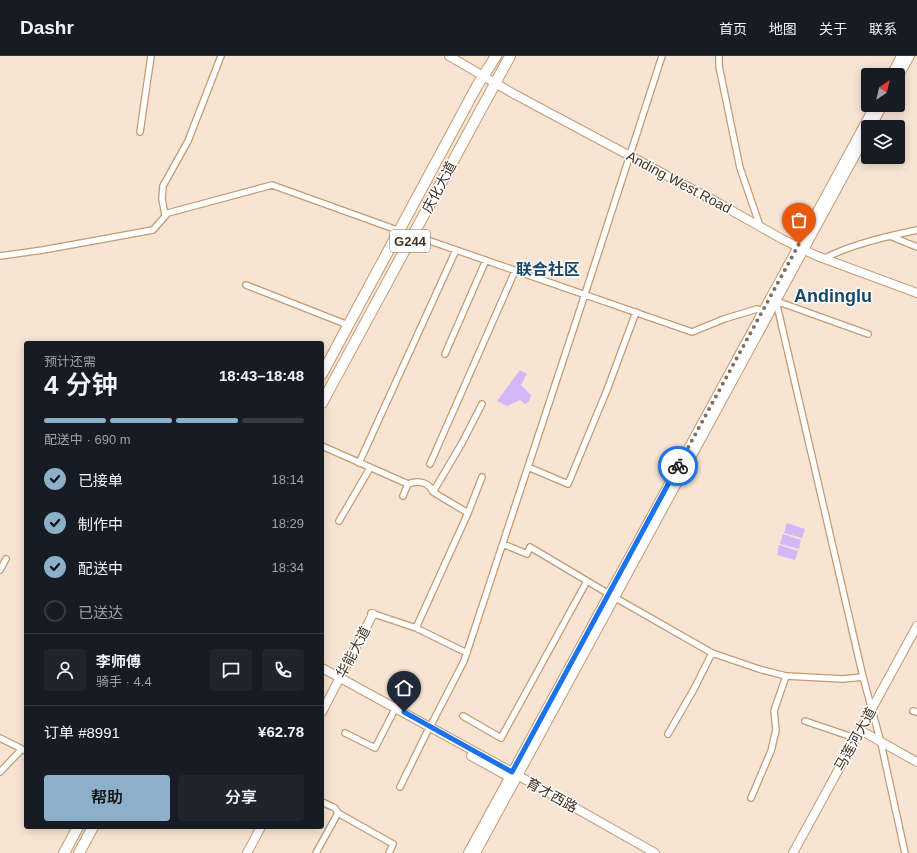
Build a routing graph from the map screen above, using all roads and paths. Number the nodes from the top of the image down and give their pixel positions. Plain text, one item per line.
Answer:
1 (151, 56) edge
2 (221, 56) edge
3 (449, 56) edge
4 (455, 56) edge
5 (496, 56) edge
6 (510, 56) edge
7 (662, 56) edge
8 (720, 56) edge
9 (901, 56) edge
10 (910, 56) edge
11 (895, 68) edge
12 (903, 68) edge
13 (485, 75) junction
14 (496, 81) junction
15 (871, 112) edge
16 (140, 132) dead end
17 (861, 144) edge
18 (631, 154) junction
19 (165, 216) junction
20 (759, 224) junction
21 (917, 230) edge
22 (400, 231) junction
23 (413, 235) junction
24 (890, 236) junction
25 (801, 247) junction
26 (917, 247) edge
27 (456, 250) junction
28 (0, 256) edge
29 (825, 257) junction
30 (486, 260) junction
31 (515, 271) junction
32 (246, 285) dead end
33 (917, 290) edge
34 (585, 294) junction
35 (917, 294) edge
36 (776, 301) junction
37 (636, 312) junction
38 (762, 312) junction
39 (348, 325) junction
40 (868, 334) dead end
41 (445, 354) dead end
42 (324, 370) edge
43 (324, 399) edge
44 (482, 404) dead end
45 (324, 447) edge
46 (359, 463) junction
47 (430, 464) dead end
48 (528, 467) junction
49 (370, 468) junction
50 (482, 477) dead end
51 (408, 484) junction
52 (433, 492) junction
53 (403, 496) dead end
54 (468, 513) junction
55 (339, 521) dead end
56 (503, 544) junction
57 (6, 559) dead end
58 (0, 570) edge
59 (587, 581) junction
60 (612, 596) junction
61 (372, 614) joint
62 (917, 626) edge
63 (416, 628) junction
64 (917, 634) edge
65 (466, 653) junction
66 (712, 653) junction
67 (324, 669) edge
68 (324, 675) edge
69 (786, 676) junction
70 (864, 677) junction
71 (337, 679) junction
72 (324, 702) edge
73 (324, 708) edge
74 (872, 711) junction
75 (392, 712) junction
76 (463, 716) dead end
77 (805, 721) dead end
78 (429, 729) junction
79 (863, 729) junction
80 (345, 733) dead end
81 (668, 734) dead end
82 (0, 738) edge
83 (855, 738) junction
84 (880, 739) junction
85 (24, 750) edge
86 (917, 757) edge
87 (917, 762) edge
88 (0, 772) edge
89 (514, 776) junction
90 (400, 787) dead end
91 (751, 798) dead end
92 (324, 803) edge
93 (338, 813) junction
94 (77, 829) edge
95 (92, 829) edge
96 (257, 829) edge
97 (260, 829) edge
98 (64, 853) edge
99 (78, 853) edge
100 (244, 853) edge
101 (247, 853) edge
102 (316, 853) edge
103 (389, 853) edge
104 (468, 853) edge
105 (476, 853) edge
106 (647, 853) edge
107 (655, 853) edge
108 (793, 853) edge
109 (798, 853) edge
110 (905, 853) edge

1 - 16 street
2 - 19 street
3 - 13 main road, Anding West Road
4 - 13 main road, Anding West Road
5 - 13 highway, 庆化大道 / G244
6 - 14 highway, 庆化大道 / G244
7 - 18 street
8 - 20 street
9 - 11 main road
10 - 12 main road
13 - 14 main road, Anding West Road
13 - 22 highway, 庆化大道 / G244
14 - 18 main road, Anding West Road
14 - 23 highway, 庆化大道 / G244
15 - 25 main road
17 - 25 main road
18 - 20 main road, Anding West Road
18 - 34 street
19 - 22 street
19 - 28 street
20 - 25 main road, Anding West Road
21 - 24 street
22 - 39 highway, 庆化大道 / G244
23 - 27 street
23 - 43 highway, 庆化大道 / G244
24 - 26 street
24 - 29 street
25 - 29 main road, Anding West Road
25 - 36 main road
25 - 38 main road
27 - 30 street
27 - 46 street
29 - 33 main road, Anding West Road
29 - 35 main road, Anding West Road
30 - 31 street
30 - 41 street
31 - 34 street
31 - 47 street
32 - 39 street
34 - 37 street
34 - 48 street
36 - 40 street
36 - 60 main road
36 - 70 street
37 - 38 street
37 - 48 street
38 - 60 main road
39 - 42 highway, 庆化大道 / G244
44 - 52 street
45 - 46 street
46 - 49 street
48 - 56 street
49 - 51 street
49 - 55 street
50 - 54 street
51 - 52 street
51 - 53 street
52 - 54 street
54 - 63 street
56 - 59 street
56 - 65 street
57 - 58 street
59 - 60 street
59 - 76 street
60 - 66 street
60 - 89 main road
61 - 63 street
61 - 71 main road, 华能大道
62 - 74 main road, 马莲河大道
63 - 65 street
64 - 74 main road, 马莲河大道
65 - 78 street
66 - 69 street
66 - 81 street
67 - 71 main road, 育才西路
68 - 71 main road, 育才西路
69 - 70 street
69 - 91 street
70 - 74 street
71 - 72 main road, 华能大道
71 - 73 main road, 华能大道
71 - 75 main road, 育才西路
71 - 78 main road, 育才西路
74 - 79 main road, 马莲河大道
74 - 84 street
75 - 78 main road, 育才西路
75 - 80 street
77 - 83 street
78 - 89 main road, 育才西路
78 - 90 street
79 - 83 main road, 马莲河大道
79 - 84 main road
79 - 109 main road, 马莲河大道
82 - 85 street
83 - 108 main road, 马莲河大道
84 - 86 main road
84 - 87 main road
84 - 110 street
85 - 88 street
89 - 104 main road
89 - 105 main road
89 - 106 main road, 育才西路
89 - 107 main road, 育才西路
92 - 93 street
93 - 102 street
93 - 103 street
94 - 98 highway
95 - 99 highway
96 - 100 main road
97 - 101 main road

